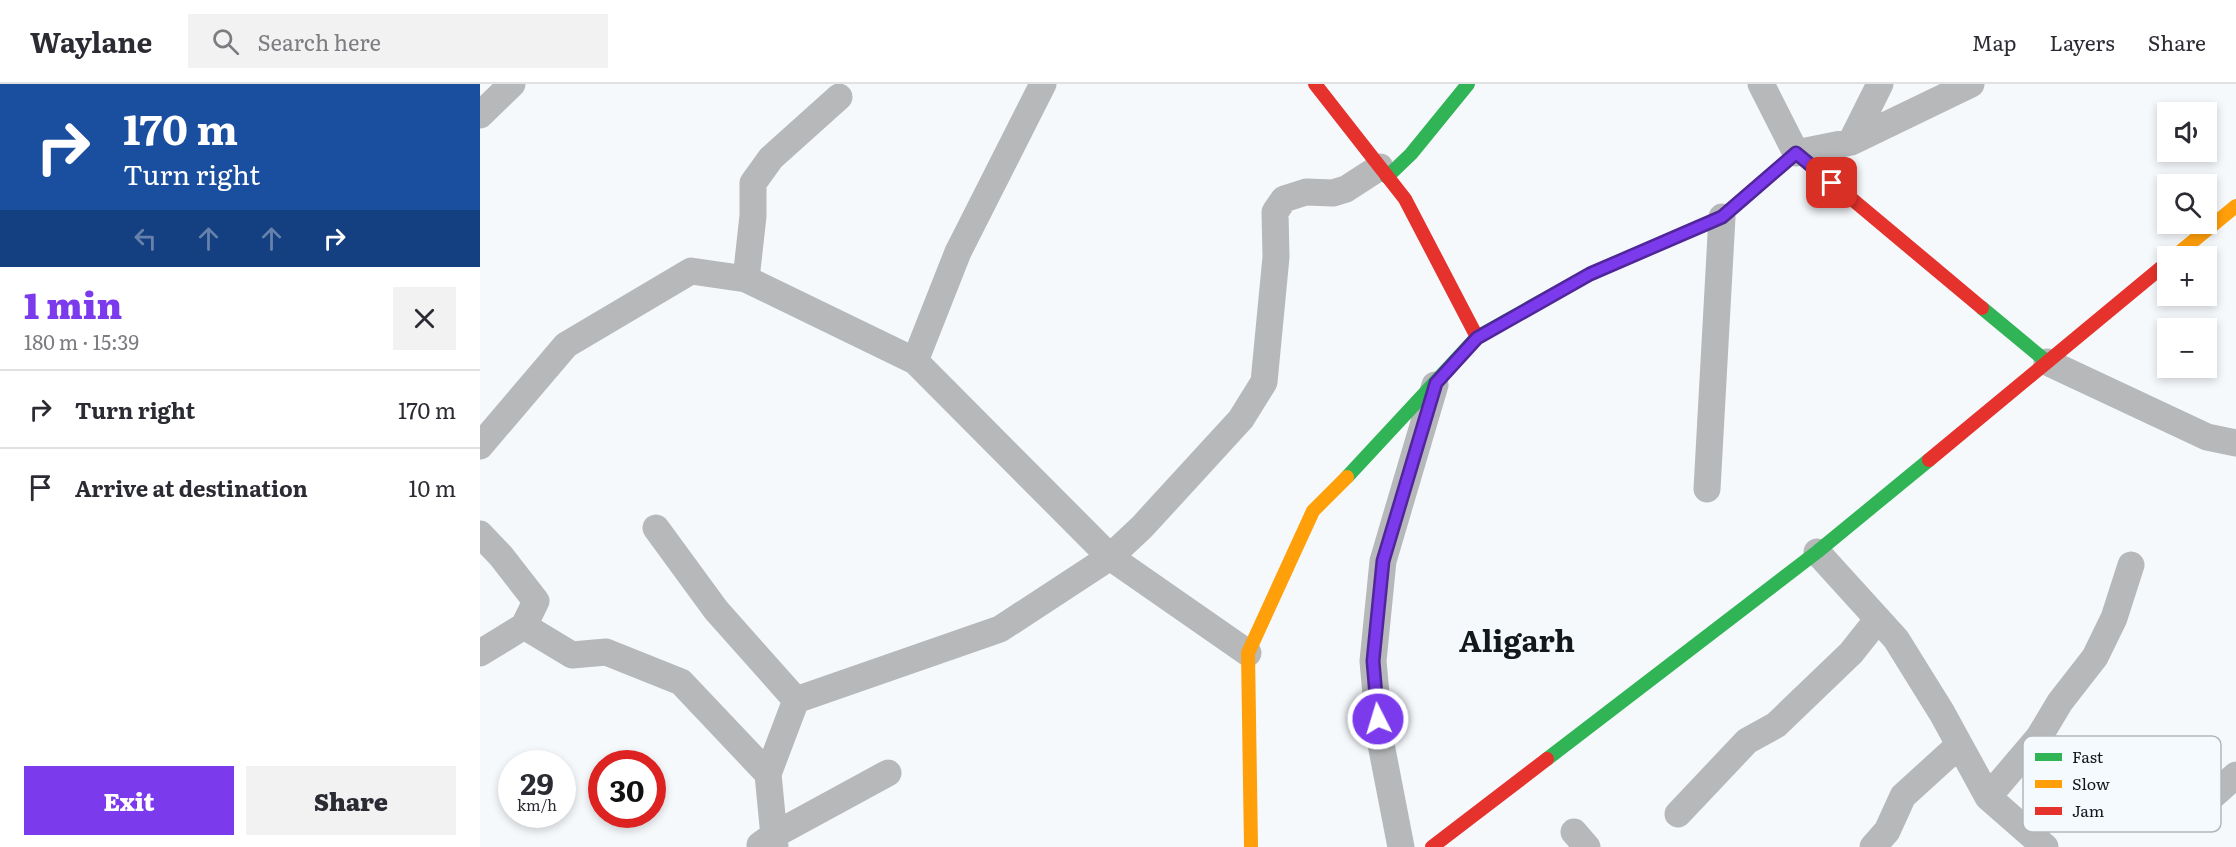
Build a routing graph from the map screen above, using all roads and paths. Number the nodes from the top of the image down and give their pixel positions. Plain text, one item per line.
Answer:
1 (512, 84) edge
2 (1043, 84) edge
3 (1315, 84) edge
4 (1468, 84) edge
5 (1761, 84) edge
6 (1880, 84) edge
7 (1971, 84) edge
8 (839, 98) dead end
9 (480, 115) edge
10 (1851, 142) junction
11 (1796, 153) junction
12 (1383, 172) junction
13 (2236, 206) edge
14 (1722, 217) junction
15 (2187, 246) edge
16 (2157, 271) edge
17 (746, 279) junction
18 (1477, 338) junction
19 (915, 360) junction
20 (2047, 362) junction
21 (1436, 383) junction
22 (2236, 443) edge
23 (480, 446) edge
24 (1707, 489) dead end
25 (656, 528) dead end
26 (480, 534) edge
27 (1817, 552) junction
28 (1110, 557) junction
29 (2131, 565) dead end
30 (1878, 619) junction
31 (524, 626) junction
32 (480, 653) edge
33 (1248, 654) junction
34 (796, 700) junction
35 (2040, 736) edge
36 (1958, 746) junction
37 (2023, 756) edge
38 (888, 773) dead end
39 (768, 774) junction
40 (2236, 775) edge
41 (2221, 788) edge
42 (1988, 797) junction
43 (1678, 814) dead end
44 (2023, 828) edge
45 (2028, 832) edge
46 (769, 843) edge
47 (1251, 847) edge
48 (1401, 847) edge
49 (1432, 847) edge
50 (1874, 847) edge
51 (2045, 847) edge

1 - 9 street
2 - 19 street
3 - 12 street
4 - 12 street
5 - 11 street
6 - 10 street
7 - 10 street
8 - 17 street
10 - 11 street
11 - 14 street
11 - 20 street
12 - 18 street
12 - 28 street
13 - 15 street
14 - 18 street
14 - 24 street
16 - 20 street
17 - 19 street
17 - 23 street
18 - 21 street
19 - 28 street
20 - 22 street
20 - 27 street
21 - 33 street
21 - 48 street
25 - 34 street
26 - 31 street
27 - 30 street
27 - 49 street
28 - 33 street
28 - 34 street
29 - 35 street
30 - 36 street
30 - 43 street
31 - 32 street
31 - 39 street
33 - 47 street
34 - 39 street
36 - 42 street
36 - 50 street
37 - 42 street
38 - 46 street
39 - 46 street
40 - 41 street
42 - 44 street
45 - 51 street

